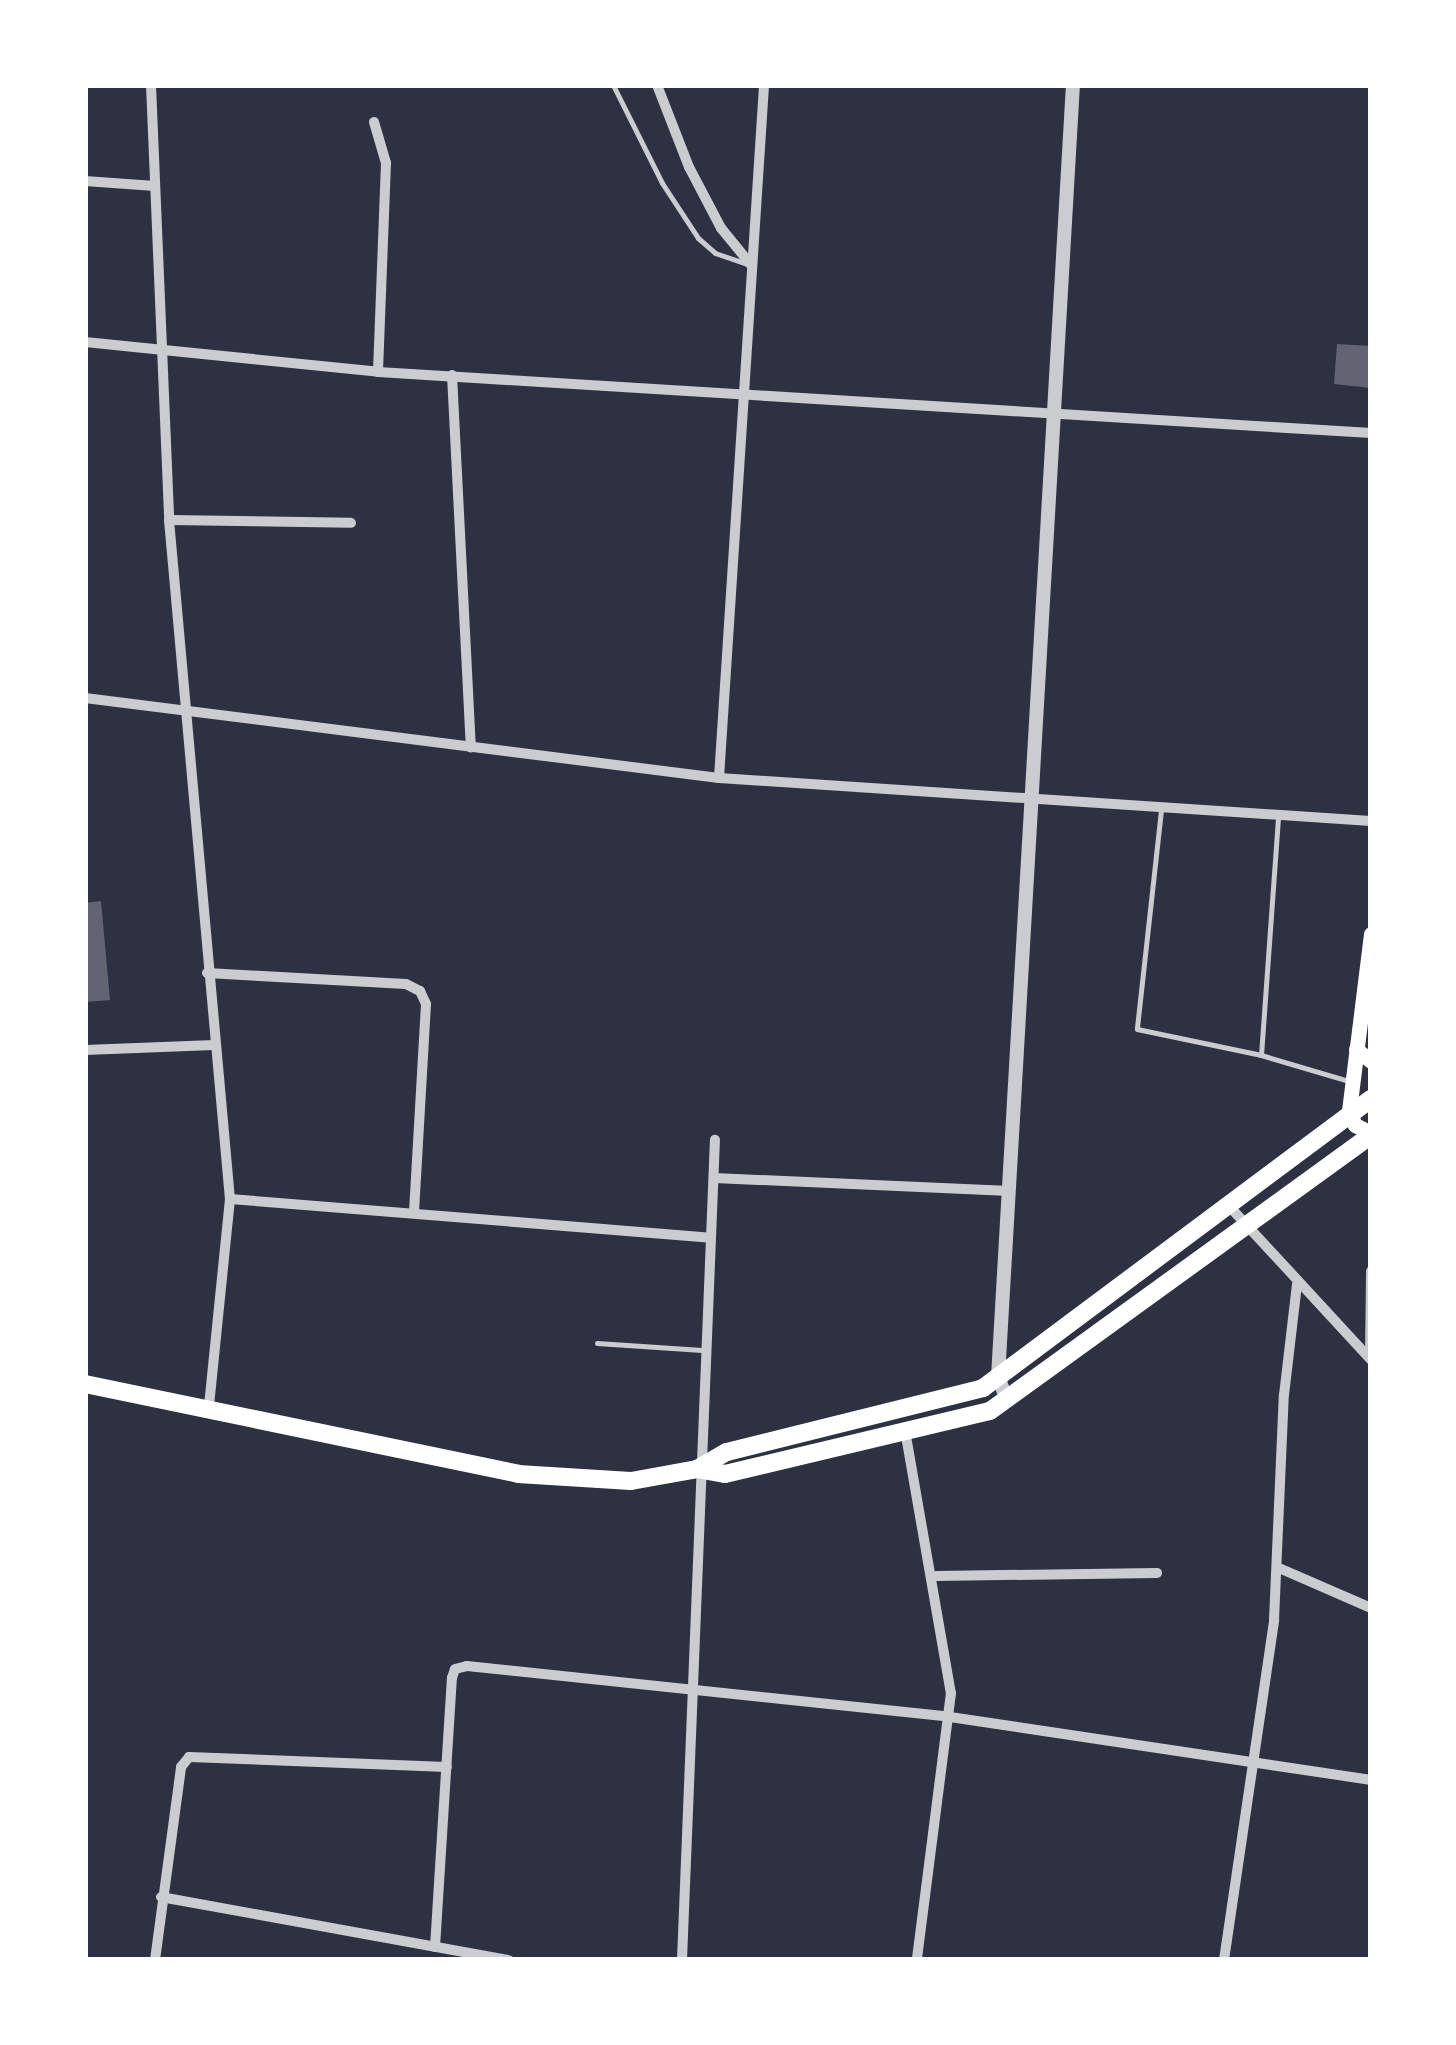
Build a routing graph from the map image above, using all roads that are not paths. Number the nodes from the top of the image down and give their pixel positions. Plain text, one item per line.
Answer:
1 (151, 85) edge
2 (613, 85) edge
3 (657, 85) edge
4 (764, 85) edge
5 (1073, 85) edge
6 (374, 122) dead end
7 (85, 180) edge
8 (155, 186) junction
9 (752, 266) junction
10 (85, 342) edge
11 (164, 346) junction
12 (378, 372) junction
13 (452, 374) junction
14 (744, 397) junction
15 (1056, 416) junction
16 (1371, 433) edge
17 (169, 520) junction
18 (351, 523) dead end
19 (85, 698) edge
20 (183, 710) junction
21 (471, 748) junction
22 (718, 778) junction
23 (1034, 798) junction
24 (1162, 807) junction
25 (1278, 815) junction
26 (1371, 821) edge
27 (1371, 934) edge
28 (207, 973) junction
29 (214, 1045) junction
30 (1356, 1049) junction
31 (85, 1050) edge
32 (1261, 1055) junction
33 (1371, 1061) edge
34 (1352, 1082) junction
35 (1371, 1099) edge
36 (1349, 1111) junction
37 (1371, 1134) edge
38 (714, 1140) dead end
39 (714, 1178) junction
40 (1010, 1190) junction
41 (230, 1199) junction
42 (1230, 1207) junction
43 (414, 1210) junction
44 (1246, 1227) junction
45 (710, 1238) junction
46 (1371, 1271) edge
47 (1297, 1284) junction
48 (598, 1343) dead end
49 (702, 1350) junction
50 (1370, 1359) edge
51 (998, 1377) junction
52 (85, 1384) edge
53 (1007, 1400) junction
54 (209, 1406) junction
55 (906, 1436) junction
56 (697, 1469) junction
57 (1279, 1568) junction
58 (1157, 1573) dead end
59 (936, 1576) junction
60 (1371, 1608) edge
61 (690, 1690) junction
62 (950, 1717) junction
63 (1251, 1759) junction
64 (447, 1767) junction
65 (1371, 1780) edge
66 (161, 1897) junction
67 (435, 1948) junction
68 (155, 1960) edge
69 (509, 1960) edge
70 (682, 1960) edge
71 (916, 1960) edge
72 (1224, 1960) edge

1 - 8 street
2 - 9 lane
3 - 9 street
4 - 9 street
5 - 15 street
6 - 12 street
7 - 8 street
8 - 11 street
9 - 14 street
10 - 11 street
11 - 12 street
11 - 17 street
12 - 13 street
13 - 14 street
13 - 21 street
14 - 15 street
14 - 22 street
15 - 16 street
15 - 23 street
17 - 18 street
17 - 20 street
19 - 20 street
20 - 21 street
20 - 28 street
21 - 22 street
22 - 23 street
23 - 24 street
23 - 40 street
24 - 25 street
24 - 32 lane
25 - 26 street
25 - 32 lane
27 - 30 main road
28 - 29 street
28 - 43 street
29 - 31 street
29 - 41 street
30 - 33 main road
30 - 34 main road
32 - 34 lane
34 - 36 main road
35 - 36 main road
36 - 37 main road
36 - 42 main road
37 - 44 main road
38 - 39 street
39 - 40 street
39 - 45 street
40 - 51 street
41 - 43 street
41 - 54 street
42 - 44 street
42 - 51 main road
43 - 45 street
44 - 47 street
44 - 53 main road
45 - 49 street
46 - 50 street
47 - 50 street
47 - 57 street
48 - 49 lane
49 - 56 street
51 - 53 street
51 - 56 main road
52 - 54 main road
53 - 55 main road
54 - 56 main road
55 - 56 main road
55 - 59 street
56 - 61 street
57 - 60 street
57 - 63 street
58 - 59 street
59 - 62 street
61 - 62 street
61 - 64 street
61 - 70 street
62 - 63 street
62 - 71 street
63 - 65 street
63 - 72 street
64 - 66 street
64 - 67 street
66 - 67 street
66 - 68 street
67 - 69 street

